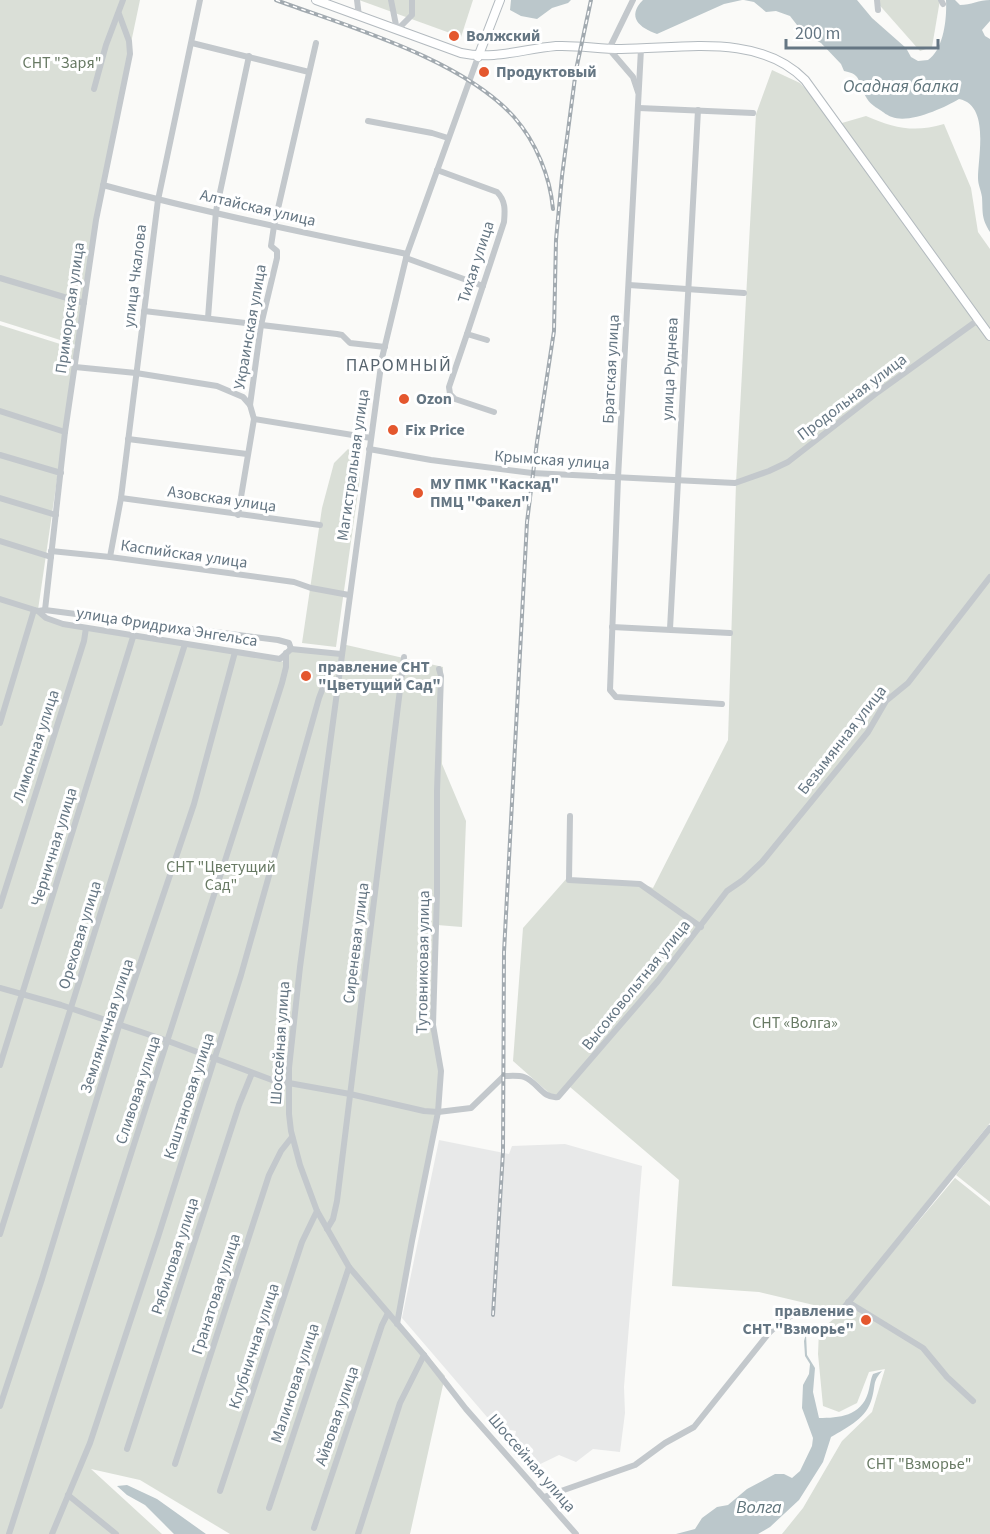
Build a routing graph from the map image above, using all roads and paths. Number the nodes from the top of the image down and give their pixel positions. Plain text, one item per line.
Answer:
1 (123, 0) edge
2 (200, 0) edge
3 (316, 0) edge
4 (357, 0) edge
5 (392, 0) edge
6 (500, 0) edge
7 (633, 0) edge
8 (877, 0) edge
9 (413, 1) edge
10 (878, 10) dead end
11 (119, 14) junction
12 (359, 16) junction
13 (398, 30) junction
14 (192, 43) junction
15 (315, 43) dead end
16 (609, 49) junction
17 (642, 49) junction
18 (249, 56) junction
19 (478, 57) junction
20 (309, 72) junction
21 (94, 89) dead end
22 (640, 95) junction
23 (639, 108) junction
24 (698, 111) junction
25 (753, 113) dead end
26 (368, 121) dead end
27 (448, 138) junction
28 (436, 170) junction
29 (103, 185) junction
30 (158, 200) junction
31 (216, 211) junction
32 (274, 226) junction
33 (407, 256) junction
34 (0, 278) edge
35 (629, 285) junction
36 (483, 286) junction
37 (688, 290) junction
38 (744, 293) dead end
39 (84, 303) junction
40 (144, 311) junction
41 (208, 318) junction
42 (978, 320) junction
43 (261, 325) junction
44 (467, 334) junction
45 (990, 336) edge
46 (487, 340) dead end
47 (385, 347) junction
48 (75, 367) junction
49 (136, 373) junction
50 (250, 405) junction
51 (0, 411) edge
52 (494, 412) dead end
53 (254, 419) junction
54 (65, 432) junction
55 (371, 438) junction
56 (128, 439) junction
57 (369, 449) junction
58 (247, 454) junction
59 (0, 455) edge
60 (61, 473) junction
61 (618, 478) junction
62 (677, 481) junction
63 (735, 483) joint
64 (0, 498) edge
65 (121, 498) junction
66 (56, 515) junction
67 (238, 515) junction
68 (320, 525) dead end
69 (0, 541) edge
70 (51, 554) junction
71 (110, 557) junction
72 (990, 576) edge
73 (349, 595) junction
74 (0, 599) edge
75 (37, 610) junction
76 (612, 627) junction
77 (86, 628) junction
78 (670, 629) junction
79 (730, 633) dead end
80 (133, 637) junction
81 (343, 640) joint
82 (185, 644) junction
83 (289, 651) junction
84 (235, 652) junction
85 (341, 654) junction
86 (404, 657) dead end
87 (439, 669) dead end
88 (339, 670) junction
89 (722, 704) dead end
90 (0, 723) edge
91 (570, 816) dead end
92 (731, 887) joint
93 (0, 906) edge
94 (701, 927) junction
95 (0, 988) edge
96 (21, 996) junction
97 (71, 1009) junction
98 (119, 1026) junction
99 (168, 1041) junction
100 (215, 1058) junction
101 (0, 1065) edge
102 (252, 1073) junction
103 (288, 1082) junction
104 (350, 1094) junction
105 (438, 1112) junction
106 (990, 1128) edge
107 (292, 1137) junction
108 (317, 1211) junction
109 (327, 1229) junction
110 (0, 1234) edge
111 (349, 1267) junction
112 (848, 1302) junction
113 (388, 1314) junction
114 (397, 1324) junction
115 (424, 1355) junction
116 (973, 1401) dead end
117 (0, 1406) edge
118 (128, 1449) dead end
119 (175, 1464) dead end
120 (220, 1491) dead end
121 (68, 1495) junction
122 (544, 1497) junction
123 (268, 1509) dead end
124 (314, 1528) dead end
125 (9, 1534) edge
126 (52, 1534) edge
127 (116, 1534) edge
128 (358, 1534) edge
129 (576, 1534) edge

1 - 11 street
2 - 14 street, улица Чкалова
3 - 12 street
4 - 12 street
5 - 13 street
6 - 19 street
7 - 16 street
8 - 10 street
9 - 13 street
11 - 21 street
11 - 29 street, Приморская улица
12 - 13 street
13 - 19 street
14 - 18 street
14 - 30 street, улица Чкалова
15 - 20 street, Украинская улица
16 - 17 street
16 - 19 street
16 - 22 street
17 - 22 street, Братская улица
17 - 42 street
18 - 20 street
18 - 31 street
19 - 27 street, Магистральная улица
20 - 32 street, Украинская улица
22 - 23 street, Братская улица
23 - 24 street
23 - 35 street, Братская улица
24 - 25 street
24 - 37 street, улица Руднева
26 - 27 street
27 - 28 street, Магистральная улица
28 - 33 street, Магистральная улица
28 - 36 street, Тихая улица
29 - 30 street, Алтайская улица
29 - 39 street, Приморская улица
30 - 31 street, Алтайская улица
30 - 40 street, улица Чкалова
31 - 32 street, Алтайская улица
31 - 41 street
32 - 33 street, Алтайская улица
32 - 43 street, Украинская улица
33 - 36 street, Алтайская улица
33 - 47 street, Магистральная улица
34 - 39 street
35 - 37 street
35 - 61 street, Братская улица
36 - 44 street, Тихая улица
37 - 38 street
37 - 62 street, улица Руднева
39 - 48 street, Приморская улица
40 - 41 street
40 - 49 street, улица Чкалова
41 - 43 street
42 - 45 street
42 - 63 street, Продольная улица
43 - 47 street
43 - 50 street, Украинская улица
44 - 46 street
44 - 52 street, Тихая улица
47 - 55 street, Магистральная улица
48 - 49 street
48 - 54 street, Приморская улица
49 - 50 street
49 - 56 street, улица Чкалова
50 - 53 street, Украинская улица
51 - 54 street
53 - 55 street
53 - 58 street, Украинская улица
54 - 60 street, Приморская улица
55 - 57 street, Магистральная улица
56 - 58 street
56 - 65 street, улица Чкалова
57 - 61 street, Крымская улица
57 - 73 street, Магистральная улица
58 - 67 street, Украинская улица
59 - 60 street
60 - 66 street, Приморская улица
61 - 62 street, Крымская улица
61 - 76 street, Братская улица
62 - 63 street, Крымская улица
62 - 78 street, улица Руднева
64 - 66 street
65 - 67 street, Азовская улица
65 - 71 street, улица Чкалова
66 - 70 street, Приморская улица
67 - 68 street, Азовская улица
69 - 70 street, Каспийская улица
70 - 71 street, Каспийская улица
70 - 75 street, Приморская улица
71 - 73 street, Каспийская улица
72 - 92 street, Безымянная улица
73 - 81 street, Магистральная улица
74 - 75 street
75 - 77 street, улица Фридриха Энгельса
75 - 83 street, улица Фридриха Энгельса
75 - 90 street, Приморская улица
76 - 78 street
76 - 89 street, Братская улица
77 - 80 street, улица Фридриха Энгельса
77 - 93 street, Лимонная улица
78 - 79 street
80 - 82 street, улица Фридриха Энгельса
80 - 96 street, Черничная улица
81 - 85 street, Шоссейная улица
82 - 84 street, улица Фридриха Энгельса
82 - 97 street, Ореховая улица
83 - 84 street, улица Фридриха Энгельса
83 - 85 street, улица Фридриха Энгельса
83 - 99 street, Сливовая улица
84 - 98 street, Земляничная улица
85 - 88 street, Шоссейная улица
86 - 104 street, Сиреневая улица
87 - 105 street, Тутовниковая улица
88 - 100 street, Каштановая улица
88 - 103 street, Шоссейная улица
91 - 94 street
92 - 94 street, Высоковольтная улица
94 - 105 street, Высоковольтная улица
95 - 96 street
96 - 97 street
96 - 101 street, Черничная улица
97 - 98 street
97 - 110 street, Ореховая улица
98 - 99 street
98 - 117 street, Земляничная улица
99 - 100 street
99 - 125 street, Сливовая улица
100 - 102 street
100 - 121 street, Каштановая улица
102 - 103 street
102 - 118 street, Рябиновая улица
103 - 104 street
103 - 107 street, Шоссейная улица
104 - 105 street
104 - 109 street, Сиреневая улица
105 - 114 street, Тутовниковая улица
106 - 112 street
107 - 108 street, Шоссейная улица
107 - 119 street, Гранатовая улица
108 - 109 street, Шоссейная улица
108 - 120 street, Клубничная улица
109 - 111 street, Шоссейная улица
111 - 113 street, Шоссейная улица
111 - 123 street, Малиновая улица
112 - 116 street
112 - 122 street
113 - 114 street, Шоссейная улица
113 - 124 street, Айвовая улица
114 - 115 street, Шоссейная улица
115 - 122 street, Шоссейная улица
115 - 128 street
121 - 126 street, Каштановая улица
121 - 127 street
122 - 129 street, Шоссейная улица

